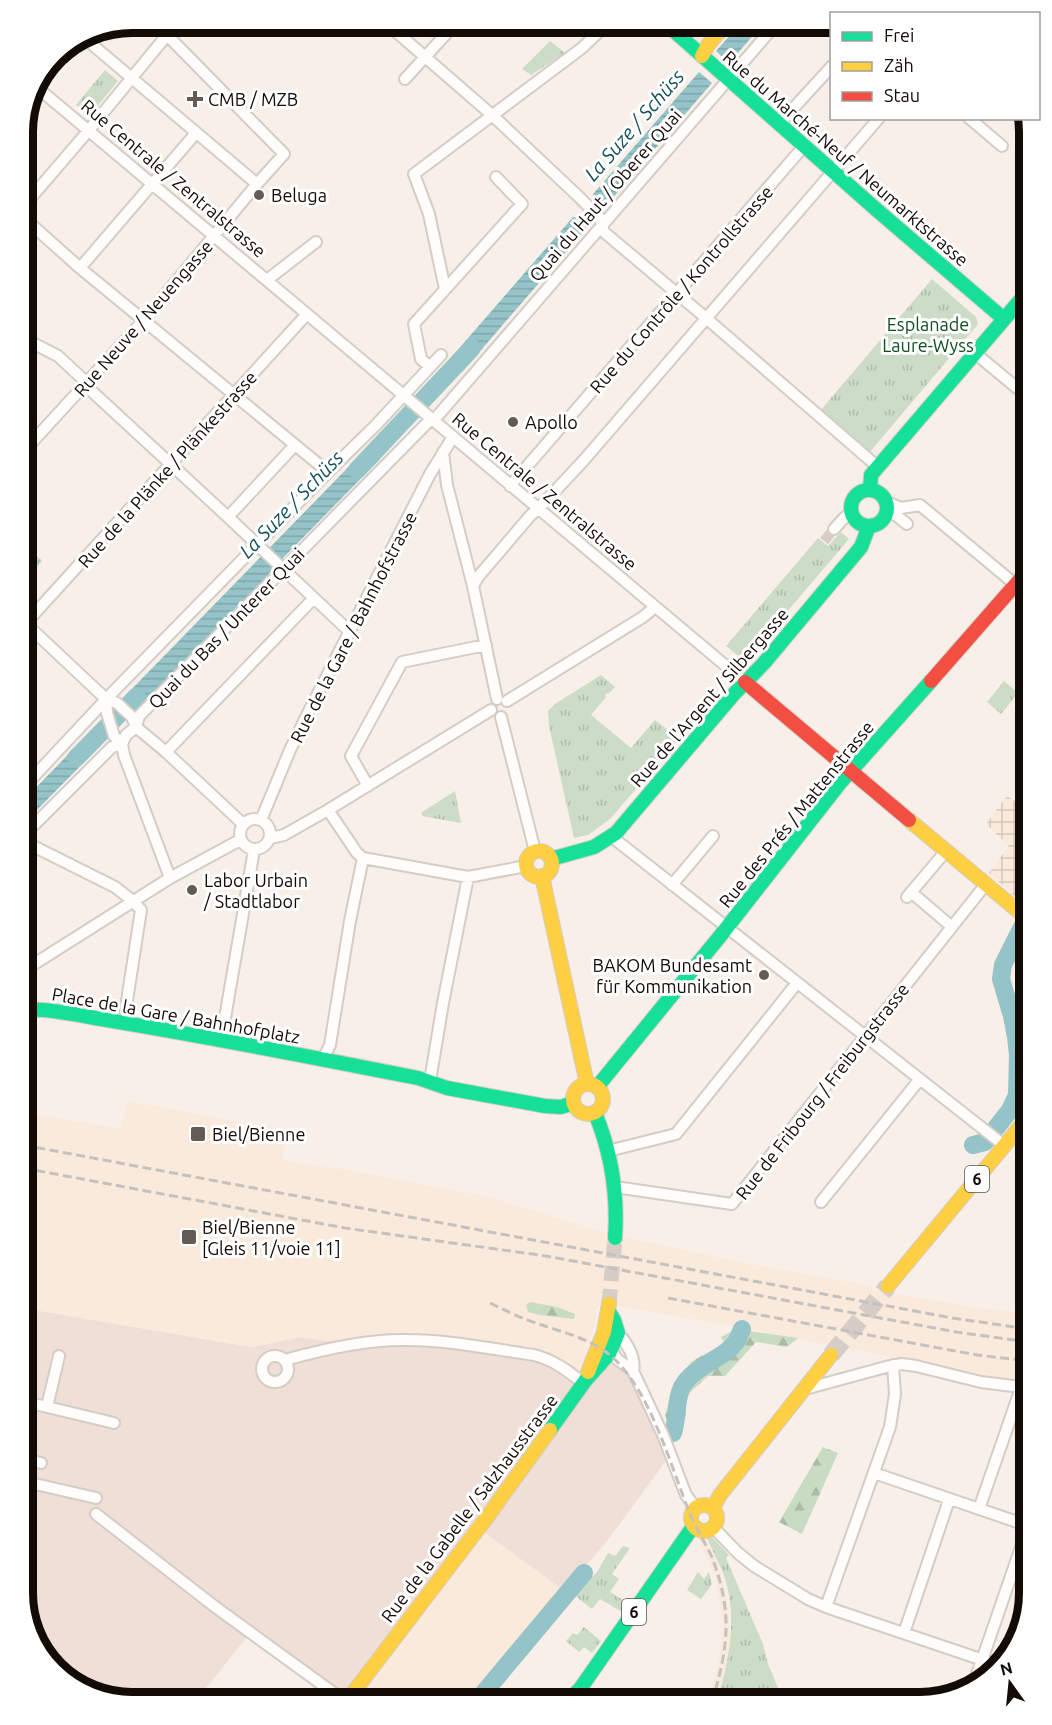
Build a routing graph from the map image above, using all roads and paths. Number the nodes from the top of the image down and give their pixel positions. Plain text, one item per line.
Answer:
1 (398, 33) edge
2 (447, 33) edge
3 (598, 33) edge
4 (676, 33) edge
5 (718, 33) edge
6 (768, 33) edge
7 (167, 35) joint
8 (90, 43) edge
9 (426, 56) junction
10 (703, 57) junction
11 (830, 67) edge
12 (726, 78) junction
13 (132, 79) junction
14 (405, 79) dead end
15 (42, 92) edge
16 (492, 115) junction
17 (877, 120) edge
18 (971, 120) edge
19 (779, 124) junction
20 (89, 130) junction
21 (196, 133) junction
22 (804, 146) junction
23 (1002, 146) dead end
24 (834, 172) junction
25 (496, 177) dead end
26 (257, 184) junction
27 (152, 185) junction
28 (33, 195) edge
29 (601, 222) junction
30 (33, 226) edge
31 (214, 236) junction
32 (316, 242) dead end
33 (80, 268) junction
34 (267, 280) junction
35 (445, 289) junction
36 (676, 293) junction
37 (1019, 302) edge
38 (307, 314) junction
39 (706, 318) junction
40 (1004, 319) junction
41 (144, 320) junction
42 (33, 343) edge
43 (441, 354) dead end
44 (976, 354) junction
45 (426, 363) junction
46 (86, 384) junction
47 (1019, 391) edge
48 (235, 394) junction
49 (408, 398) junction
50 (430, 418) junction
51 (453, 437) junction
52 (33, 441) edge
53 (295, 445) junction
54 (443, 452) junction
55 (171, 464) junction
56 (878, 467) junction
57 (328, 472) junction
58 (510, 486) junction
59 (870, 490) junction
60 (887, 505) junction
61 (538, 509) junction
62 (852, 512) junction
63 (228, 517) junction
64 (907, 524) dead end
65 (869, 526) junction
66 (834, 529) tunnel mouth
67 (261, 548) junction
68 (280, 567) junction
69 (1019, 581) edge
70 (1016, 585) junction
71 (473, 586) junction
72 (314, 599) junction
73 (655, 607) junction
74 (33, 613) edge
75 (33, 631) edge
76 (350, 632) junction
77 (486, 645) junction
78 (745, 682) junction
79 (502, 700) junction
80 (112, 701) junction
81 (491, 710) junction
82 (501, 717) junction
83 (136, 727) junction
84 (122, 744) junction
85 (166, 752) junction
86 (851, 770) junction
87 (33, 778) edge
88 (368, 786) junction
89 (328, 810) junction
90 (261, 820) junction
91 (243, 824) junction
92 (33, 829) edge
93 (713, 836) dead end
94 (612, 837) junction
95 (270, 838) junction
96 (240, 840) junction
97 (33, 844) edge
98 (254, 850) junction
99 (535, 851) junction
100 (946, 851) junction
101 (363, 858) junction
102 (551, 860) junction
103 (526, 866) junction
104 (542, 876) junction
105 (468, 877) junction
106 (170, 878) junction
107 (986, 884) junction
108 (672, 885) junction
109 (133, 901) junction
110 (1019, 912) edge
111 (952, 927) junction
112 (727, 928) junction
113 (33, 965) edge
114 (797, 983) junction
115 (33, 1009) edge
116 (126, 1023) junction
117 (866, 1037) junction
118 (221, 1041) junction
119 (323, 1059) junction
120 (920, 1079) junction
121 (430, 1081) junction
122 (592, 1085) junction
123 (573, 1103) junction
124 (596, 1113) junction
125 (1019, 1128) edge
126 (1005, 1146) junction
127 (608, 1151) junction
128 (615, 1187) junction
129 (821, 1202) dead end
130 (615, 1238) tunnel mouth
131 (888, 1286) tunnel mouth
132 (609, 1307) tunnel mouth
133 (611, 1333) junction
134 (611, 1350) junction
135 (831, 1355) tunnel mouth
136 (59, 1356) dead end
137 (285, 1360) dead end
138 (893, 1365) junction
139 (633, 1371) junction
140 (584, 1382) junction
141 (1019, 1387) edge
142 (805, 1389) junction
143 (1019, 1404) edge
144 (114, 1423) dead end
145 (33, 1461) edge
146 (41, 1463) dead end
147 (874, 1473) junction
148 (35, 1484) dead end
149 (96, 1498) dead end
150 (950, 1500) junction
151 (696, 1508) junction
152 (713, 1508) junction
153 (979, 1509) junction
154 (96, 1514) dead end
155 (1019, 1522) edge
156 (695, 1527) junction
157 (713, 1527) junction
158 (1019, 1554) edge
159 (826, 1607) junction
160 (904, 1633) junction
161 (984, 1653) edge
162 (980, 1659) edge
163 (332, 1692) edge
164 (354, 1692) edge
165 (578, 1692) edge

1 - 9 street
2 - 9 street
3 - 16 street
4 - 10 main road, Rue du Marché-Neuf / Neumarktstrasse
5 - 10 main road
6 - 12 street, Quai du Haut / Oberer Quai
7 - 13 street
7 - 26 street, Rue Neuve / Neuengasse
8 - 13 street
9 - 14 street
9 - 16 street
10 - 12 main road, Rue du Marché-Neuf / Neumarktstrasse
11 - 19 street
12 - 19 main road, Rue du Marché-Neuf / Neumarktstrasse
12 - 29 street, Quai du Haut / Oberer Quai
13 - 20 street
13 - 21 street
15 - 20 street, Rue Centrale / Zentralstrasse
16 - 29 street
16 - 35 street
17 - 24 street
18 - 23 street
19 - 22 main road, Rue du Marché-Neuf / Neumarktstrasse
20 - 27 street, Rue Centrale / Zentralstrasse
20 - 28 street
21 - 26 street
21 - 27 street
22 - 24 main road, Rue du Marché-Neuf / Neumarktstrasse
22 - 36 street, Rue du Contrôle / Kontrollstrasse
24 - 39 street
24 - 40 main road, Rue du Marché-Neuf / Neumarktstrasse
25 - 35 street
26 - 31 street, Rue Neuve / Neuengasse
27 - 31 street, Rue Centrale / Zentralstrasse
27 - 33 street
29 - 36 street
29 - 50 street, Quai du Haut / Oberer Quai
30 - 33 street
31 - 34 street, Rue Centrale / Zentralstrasse
31 - 41 street, Rue Neuve / Neuengasse
32 - 34 street
33 - 41 street
34 - 38 street, Rue Centrale / Zentralstrasse
35 - 45 street
36 - 39 street
36 - 58 street, Rue du Contrôle / Kontrollstrasse
37 - 40 main road
38 - 48 street, Rue de la Plänke / Plänkestrasse
38 - 49 street, Rue Centrale / Zentralstrasse
39 - 56 street
39 - 61 street
40 - 44 main road
41 - 46 street, Rue Neuve / Neuengasse
41 - 48 street
42 - 46 street
43 - 45 street, Quai du Bas / Unterer Quai
44 - 47 street
44 - 56 main road
45 - 49 street, Quai du Bas / Unterer Quai
46 - 52 street, Rue Neuve / Neuengasse
46 - 55 street
48 - 53 street
48 - 55 street, Rue de la Plänke / Plänkestrasse
49 - 50 street, Rue Centrale / Zentralstrasse
49 - 57 street, Quai du Bas / Unterer Quai
50 - 51 street, Rue Centrale / Zentralstrasse
50 - 68 street, Quai du Bas / Unterer Quai
51 - 54 street, Rue de la Gare / Bahnhofstrasse
51 - 58 street, Rue Centrale / Zentralstrasse
53 - 57 street
53 - 63 street
54 - 71 street
54 - 76 street, Rue de la Gare / Bahnhofstrasse
55 - 63 street
55 - 74 street, Rue de la Plänke / Plänkestrasse
56 - 59 main road
57 - 67 street, Quai du Bas / Unterer Quai
58 - 61 street, Rue Centrale / Zentralstrasse
59 - 60 main road
59 - 62 main road
60 - 64 street
60 - 65 main road, Rue de l'Argent / Silbergasse
60 - 70 street
61 - 71 street
61 - 73 street, Rue Centrale / Zentralstrasse
62 - 65 main road
62 - 66 street
63 - 67 street
65 - 78 main road, Rue de l'Argent / Silbergasse
67 - 68 street
67 - 80 street, Quai du Bas / Unterer Quai
68 - 72 street
68 - 83 street, Quai du Bas / Unterer Quai
69 - 70 main road, Rue des Prés / Mattenstrasse
70 - 86 main road, Rue des Prés / Mattenstrasse
71 - 77 street
72 - 76 street
72 - 85 street
73 - 78 street, Rue Centrale / Zentralstrasse
73 - 79 street
75 - 80 street
76 - 90 street, Rue de la Gare / Bahnhofstrasse
77 - 79 street
77 - 88 street
78 - 86 main road, Rue Centrale / Zentralstrasse
78 - 94 main road, Rue de l'Argent / Silbergasse
79 - 81 street
79 - 82 street
80 - 83 street
80 - 84 street
80 - 87 street, Quai du Bas / Unterer Quai
81 - 82 street
81 - 88 street
82 - 99 street
83 - 84 street, Quai du Bas / Unterer Quai
83 - 85 street
84 - 92 street, Quai du Bas / Unterer Quai
84 - 106 street
85 - 91 street
86 - 100 main road, Rue Centrale / Zentralstrasse
86 - 112 main road, Rue des Prés / Mattenstrasse
88 - 89 street
89 - 95 street
89 - 101 street
90 - 91 street
90 - 95 street
91 - 96 street
93 - 108 street
94 - 102 main road, Rue de l'Argent / Silbergasse
94 - 108 street
95 - 98 street
96 - 98 street
96 - 106 street
97 - 109 street
98 - 118 street
99 - 102 main road
99 - 103 main road
100 - 107 main road, Rue Centrale / Zentralstrasse
100 - 111 street
101 - 105 street
101 - 119 street
102 - 104 main road
103 - 104 main road
103 - 105 street
104 - 122 main road
105 - 121 street
106 - 109 street
107 - 110 main road, Rue Centrale / Zentralstrasse
107 - 111 street, Rue de Fribourg / Freiburgstrasse
108 - 112 street
109 - 113 street
109 - 116 street
111 - 117 street, Rue de Fribourg / Freiburgstrasse
112 - 114 street
112 - 122 main road, Rue des Prés / Mattenstrasse
114 - 117 street
114 - 127 street
115 - 116 main road, Place de la Gare / Bahnhofplatz
116 - 118 main road, Place de la Gare / Bahnhofplatz
117 - 120 street
117 - 128 street, Rue de Fribourg / Freiburgstrasse
118 - 119 main road, Place de la Gare / Bahnhofplatz
119 - 121 main road, Place de la Gare / Bahnhofplatz
120 - 126 street
120 - 129 street
121 - 123 main road, Place de la Gare / Bahnhofplatz
122 - 123 main road
122 - 124 main road
123 - 124 main road
124 - 127 main road
125 - 126 main road, 6
126 - 131 main road, 6
127 - 128 main road
128 - 130 main road
132 - 133 main road
133 - 134 main road, Rue de la Gabelle / Salzhausstrasse
133 - 139 street
133 - 140 main road
134 - 139 street
134 - 140 main road, Rue de la Gabelle / Salzhausstrasse
135 - 142 main road
136 - 144 street
137 - 140 street
138 - 141 street
138 - 142 street
138 - 147 street
139 - 151 street
140 - 164 main road, Rue de la Gabelle / Salzhausstrasse
142 - 152 main road
143 - 153 street
145 - 146 street
147 - 150 street
147 - 159 street
148 - 149 street
150 - 153 street
150 - 160 street
151 - 152 main road
151 - 156 main road
152 - 157 main road
153 - 155 street
154 - 163 street
156 - 157 main road
156 - 165 main road, 6
157 - 159 street
158 - 161 street
159 - 160 street
160 - 162 street

